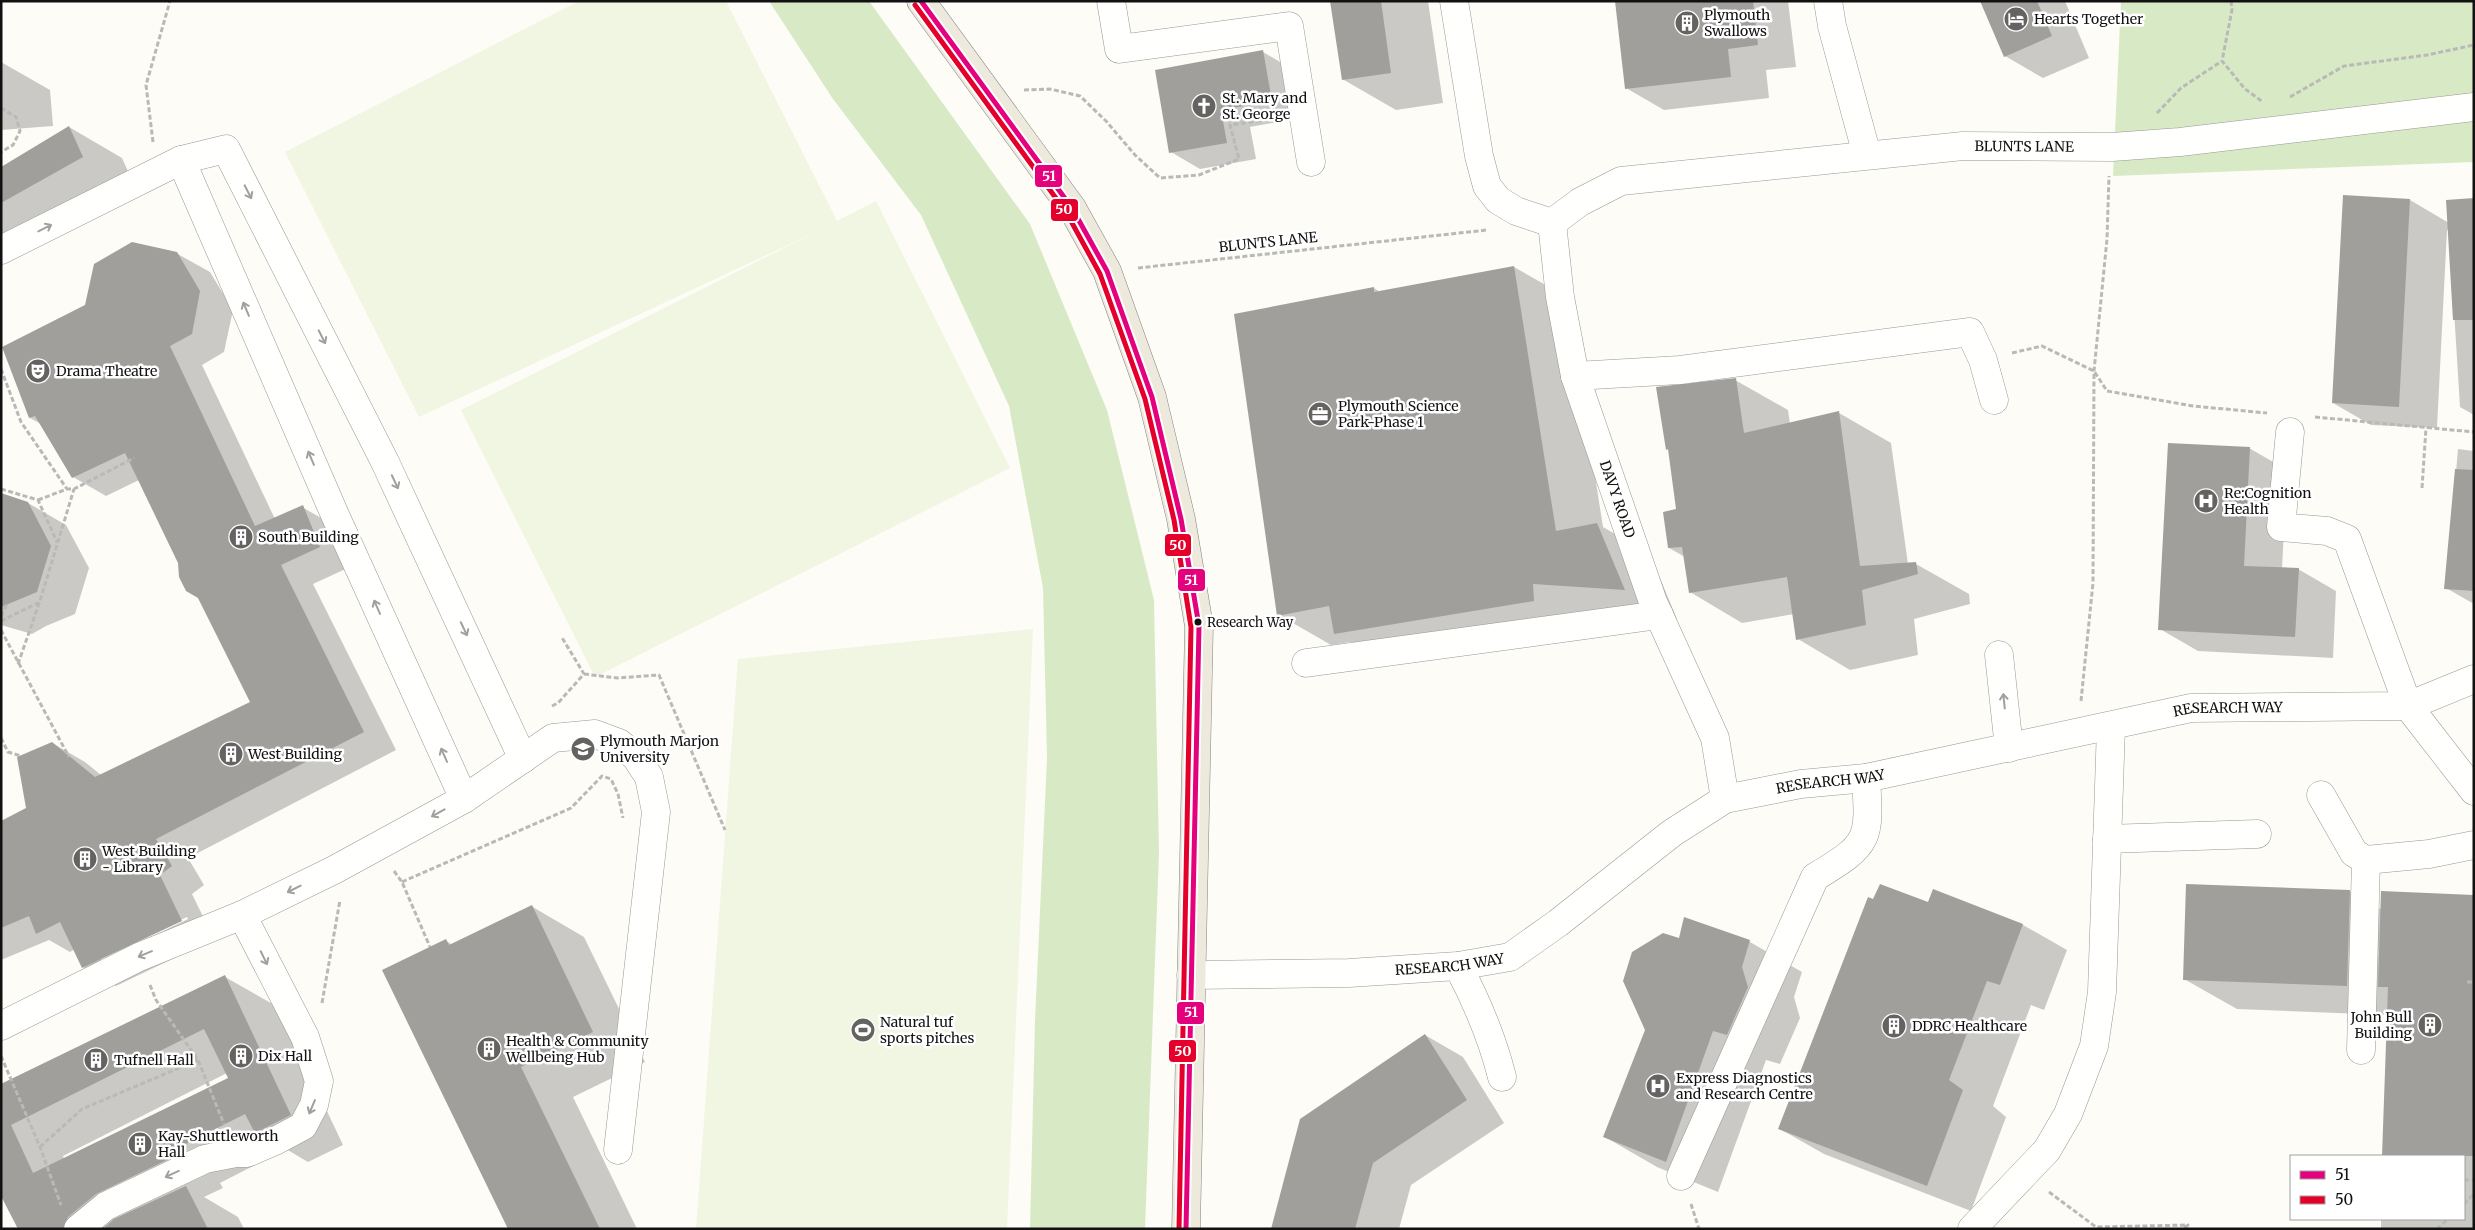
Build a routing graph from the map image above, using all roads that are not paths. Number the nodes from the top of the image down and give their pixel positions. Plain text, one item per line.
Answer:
1 (921, 1) edge
2 (1111, 1) edge
3 (1454, 1) edge
4 (1828, 1) edge
5 (2474, 107) edge
6 (1867, 155) junction
7 (1311, 162) dead end
8 (170, 166) junction
9 (1552, 223) junction
10 (1, 250) edge
11 (1575, 376) junction
12 (1994, 400) dead end
13 (2291, 421) road end
14 (1659, 615) junction
15 (1999, 655) dead end
16 (1306, 663) dead end
17 (2474, 678) edge
18 (2408, 706) junction
19 (2111, 727) junction
20 (2009, 748) junction
21 (523, 759) junction
22 (1866, 778) junction
23 (2474, 791) edge
24 (2321, 795) dead end
25 (464, 799) junction
26 (1725, 799) junction
27 (2257, 834) dead end
28 (2107, 839) junction
29 (2474, 845) edge
30 (2366, 860) junction
31 (242, 914) junction
32 (1458, 966) junction
33 (1192, 975) junction
34 (1, 1026) edge
35 (2361, 1050) dead end
36 (1502, 1077) dead end
37 (618, 1150) dead end
38 (1680, 1176) dead end
39 (70, 1220) edge
40 (1186, 1229) edge
41 (1972, 1229) edge

1 - 33 main road
2 - 7 street
3 - 9 street
4 - 6 street
5 - 6 street, BLUNTS LANE
6 - 9 street, BLUNTS LANE
10 -> 8 street
8 -> 21 street
25 -> 8 street
9 - 11 street, DAVY ROAD
11 - 12 street
11 - 14 street, DAVY ROAD
13 - 18 street
14 - 16 street
14 - 26 street, DAVY ROAD
20 -> 15 street
17 - 18 street
18 - 19 street, RESEARCH WAY
18 - 23 street
19 - 20 street, RESEARCH WAY
19 - 28 street
20 - 22 street, RESEARCH WAY
21 - 25 street
21 - 37 street
22 - 26 street, RESEARCH WAY
22 - 38 street
24 - 30 street
25 -> 31 street
26 - 32 street, RESEARCH WAY
27 - 28 street
28 - 41 street
29 - 30 street
30 - 35 street
31 -> 34 street
31 -> 39 street
32 - 33 street, RESEARCH WAY
32 - 36 street
33 - 40 main road

